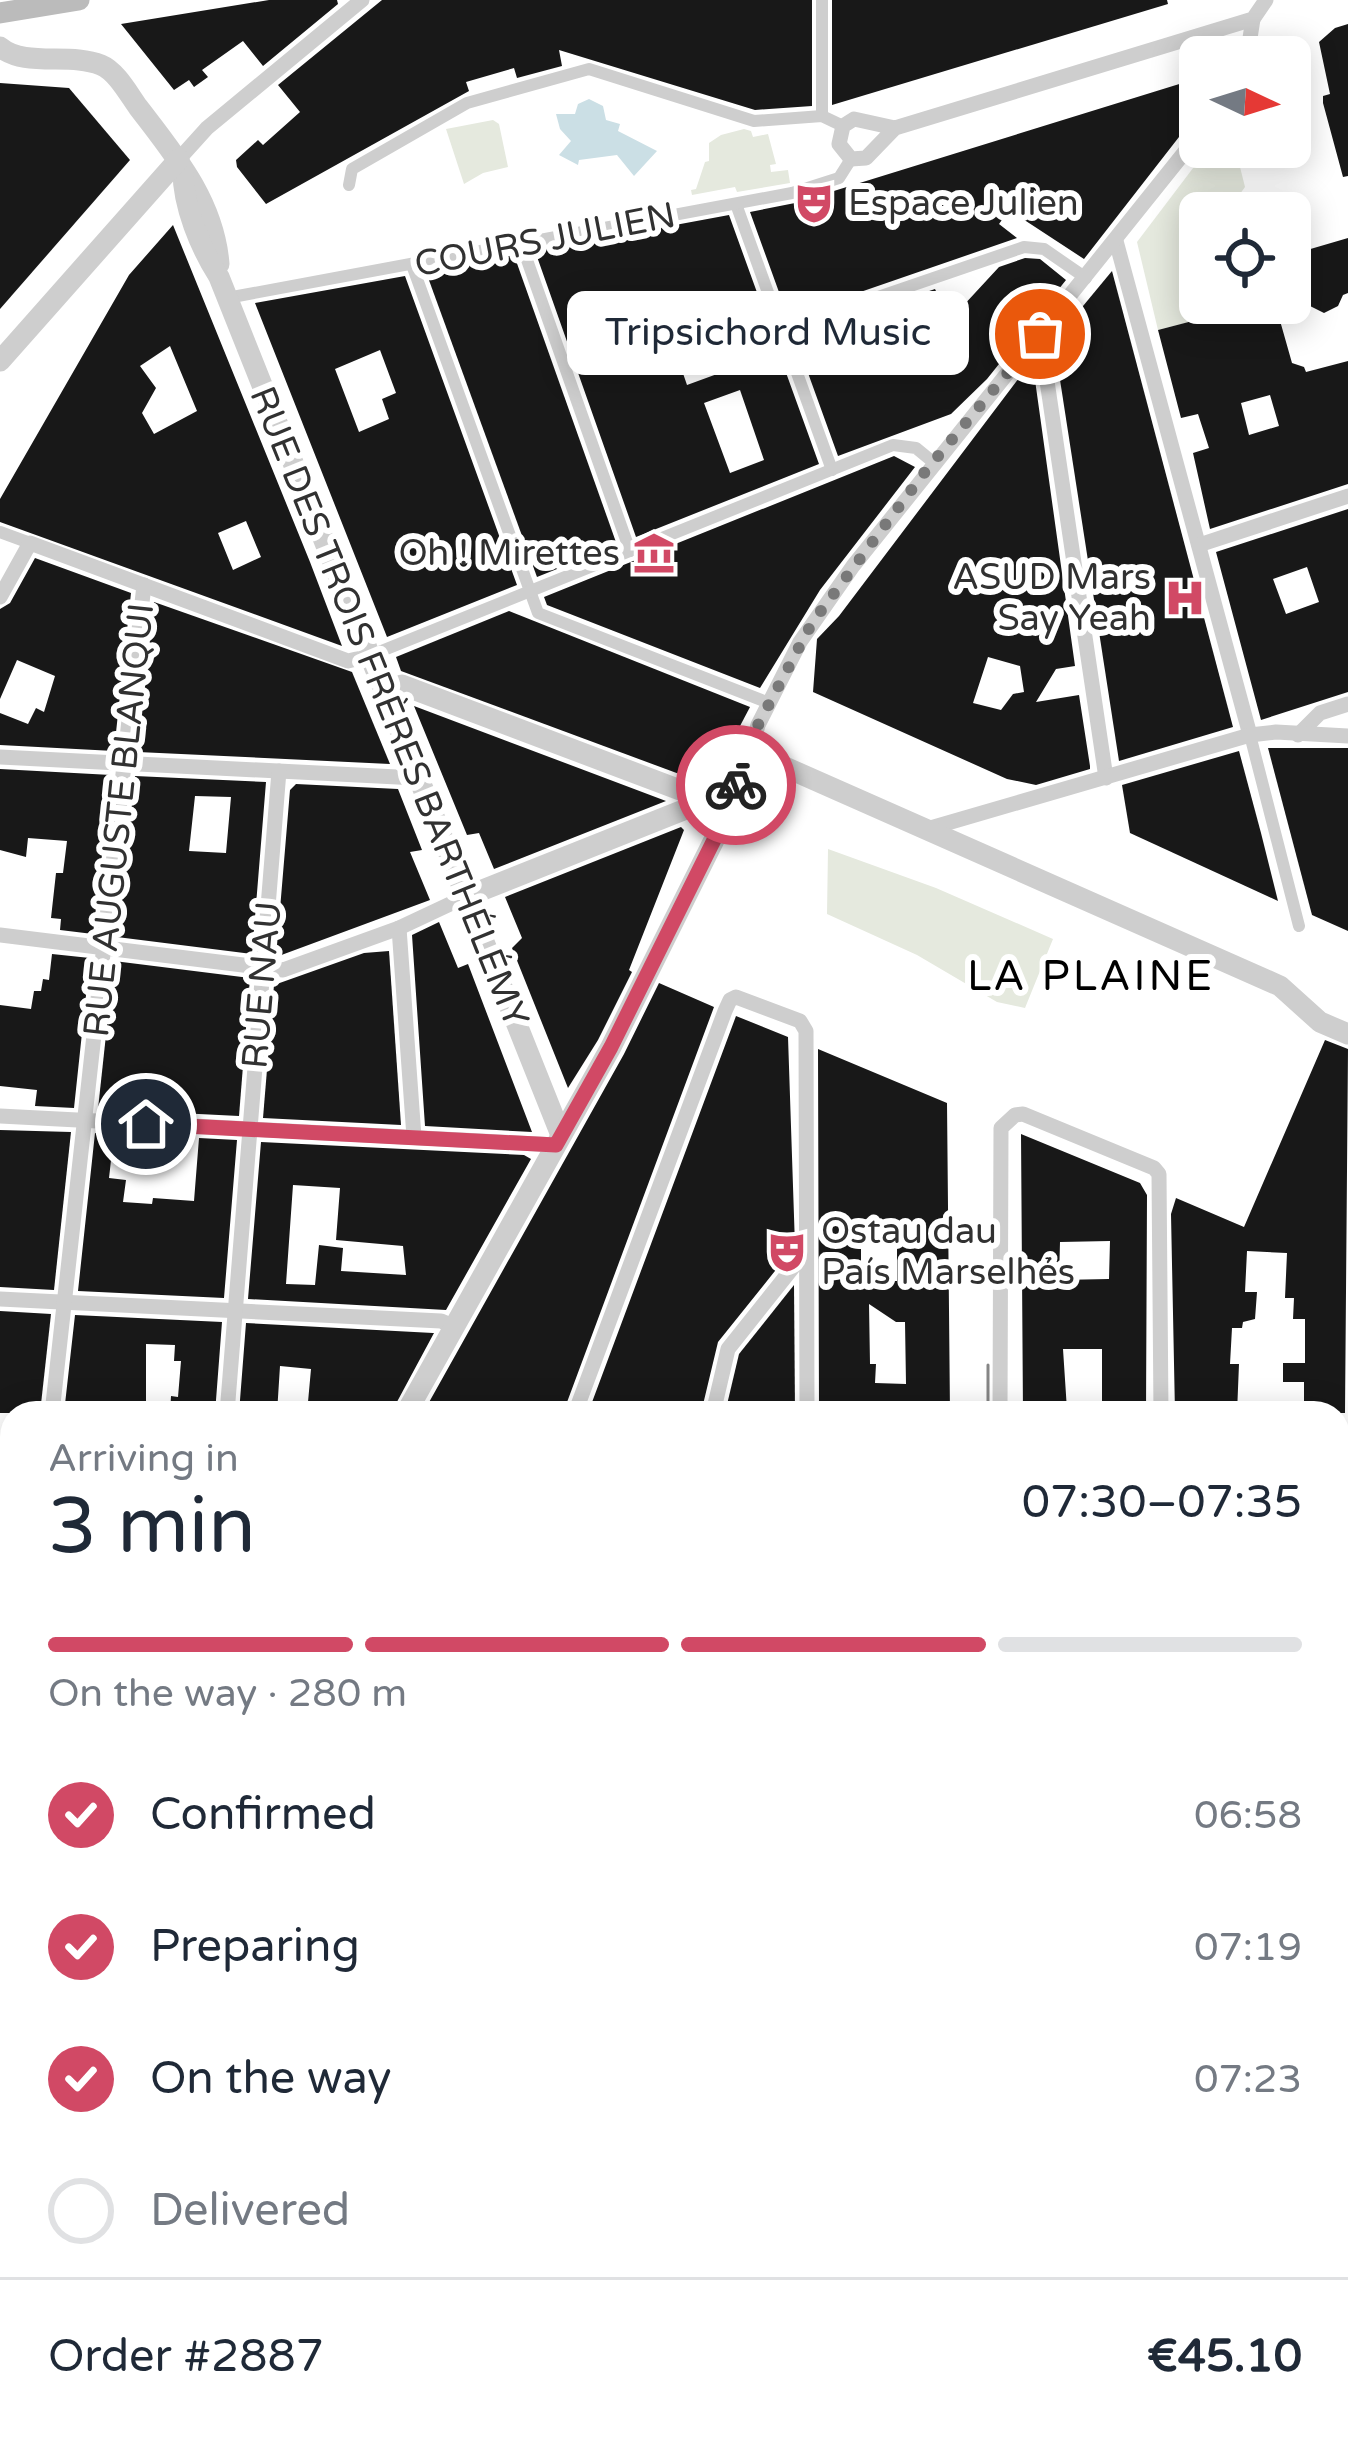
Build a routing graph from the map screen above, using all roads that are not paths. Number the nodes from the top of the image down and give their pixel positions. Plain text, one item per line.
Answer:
1 (80, 0) edge
2 (362, 0) edge
3 (822, 0) edge
4 (1266, 0) edge
5 (0, 13) edge
6 (1253, 19) junction
7 (1250, 36) edge
8 (0, 46) edge
9 (822, 116) junction
10 (843, 126) junction
11 (895, 128) junction
12 (851, 159) junction
13 (1179, 160) edge
14 (181, 165) junction
15 (349, 185) dead end
16 (736, 204) junction
17 (1116, 241) junction
18 (521, 242) junction
19 (412, 265) junction
20 (1086, 278) junction
21 (223, 287) junction
22 (782, 330) junction
23 (1040, 334) junction
24 (0, 361) edge
25 (934, 461) junction
26 (832, 470) junction
27 (1348, 496) edge
28 (0, 532) edge
29 (31, 543) junction
30 (1199, 545) junction
31 (630, 551) junction
32 (144, 585) junction
33 (530, 591) junction
34 (0, 597) edge
35 (369, 656) junction
36 (383, 691) junction
37 (771, 698) junction
38 (1348, 704) edge
39 (1250, 735) junction
40 (1298, 735) junction
41 (1348, 736) edge
42 (751, 752) junction
43 (0, 757) edge
44 (125, 763) junction
45 (279, 771) junction
46 (417, 778) junction
47 (1106, 778) junction
48 (715, 804) junction
49 (926, 829) junction
50 (465, 897) junction
51 (1299, 926) dead end
52 (399, 928) junction
53 (0, 935) edge
54 (106, 948) junction
55 (263, 968) junction
56 (1339, 1030) edge
57 (0, 1116) edge
58 (86, 1120) junction
59 (249, 1131) junction
60 (414, 1137) junction
61 (559, 1140) junction
62 (806, 1251) junction
63 (0, 1299) edge
64 (64, 1303) junction
65 (235, 1313) junction
66 (454, 1327) junction
67 (53, 1401) edge
68 (228, 1401) edge
69 (413, 1401) edge
70 (579, 1401) edge
71 (716, 1401) edge
72 (808, 1401) edge
73 (1000, 1401) edge
74 (1161, 1401) edge

1 - 5 main road
2 - 14 street
3 - 9 street
4 - 6 street
6 - 7 street
6 - 11 street, COURS JULIEN
8 - 14 street, RUE DES TROIS FRÈRES BARTHÉLÉMY
9 - 10 street, COURS JULIEN
9 - 15 street, COURS JULIEN
10 - 11 street, COURS JULIEN
10 - 12 street
11 - 12 street, COURS JULIEN
12 - 16 street, COURS JULIEN
13 - 17 street
14 - 21 street, RUE DES TROIS FRÈRES BARTHÉLÉMY
14 - 24 street
16 - 18 street, COURS JULIEN
16 - 22 street
17 - 20 street
17 - 30 street
18 - 19 street, COURS JULIEN
18 - 31 street
19 - 21 street, COURS JULIEN
19 - 33 street
20 - 22 street
20 - 23 street
21 - 35 street, RUE DES TROIS FRÈRES BARTHÉLÉMY
22 - 26 street
23 - 25 street
23 - 47 street
25 - 26 street
25 - 37 street
26 - 31 street
27 - 30 street
28 - 29 street
29 - 32 street
29 - 34 street
30 - 39 street
31 - 33 street
32 - 35 street
32 - 44 street, RUE AUGUSTE BLANQUI
33 - 35 street
33 - 37 street
35 - 36 street, RUE DES TROIS FRÈRES BARTHÉLÉMY
36 - 46 street, RUE DES TROIS FRÈRES BARTHÉLÉMY
36 - 48 street
37 - 42 street
38 - 40 street
39 - 40 street
39 - 47 street
39 - 51 street
40 - 41 street
42 - 48 street
42 - 49 street
43 - 44 street
44 - 45 street
44 - 54 street, RUE AUGUSTE BLANQUI
45 - 46 street
45 - 55 street, RUE NAU
46 - 50 street, RUE DES TROIS FRÈRES BARTHÉLÉMY
47 - 49 street
48 - 50 street
48 - 61 street
49 - 56 street
50 - 52 street
50 - 61 street, RUE DES TROIS FRÈRES BARTHÉLÉMY
52 - 55 street
52 - 60 street
53 - 54 street
54 - 55 street
54 - 58 street, RUE AUGUSTE BLANQUI
55 - 59 street, RUE NAU
57 - 58 street
58 - 59 street
58 - 64 street, RUE AUGUSTE BLANQUI
59 - 60 street
59 - 65 street, RUE NAU
60 - 61 street
61 - 66 street
62 - 70 street
62 - 71 street
62 - 72 street
63 - 64 street
64 - 65 street
64 - 67 street, RUE AUGUSTE BLANQUI
65 - 66 street
65 - 68 street, RUE NAU
66 - 69 street
73 - 74 street

